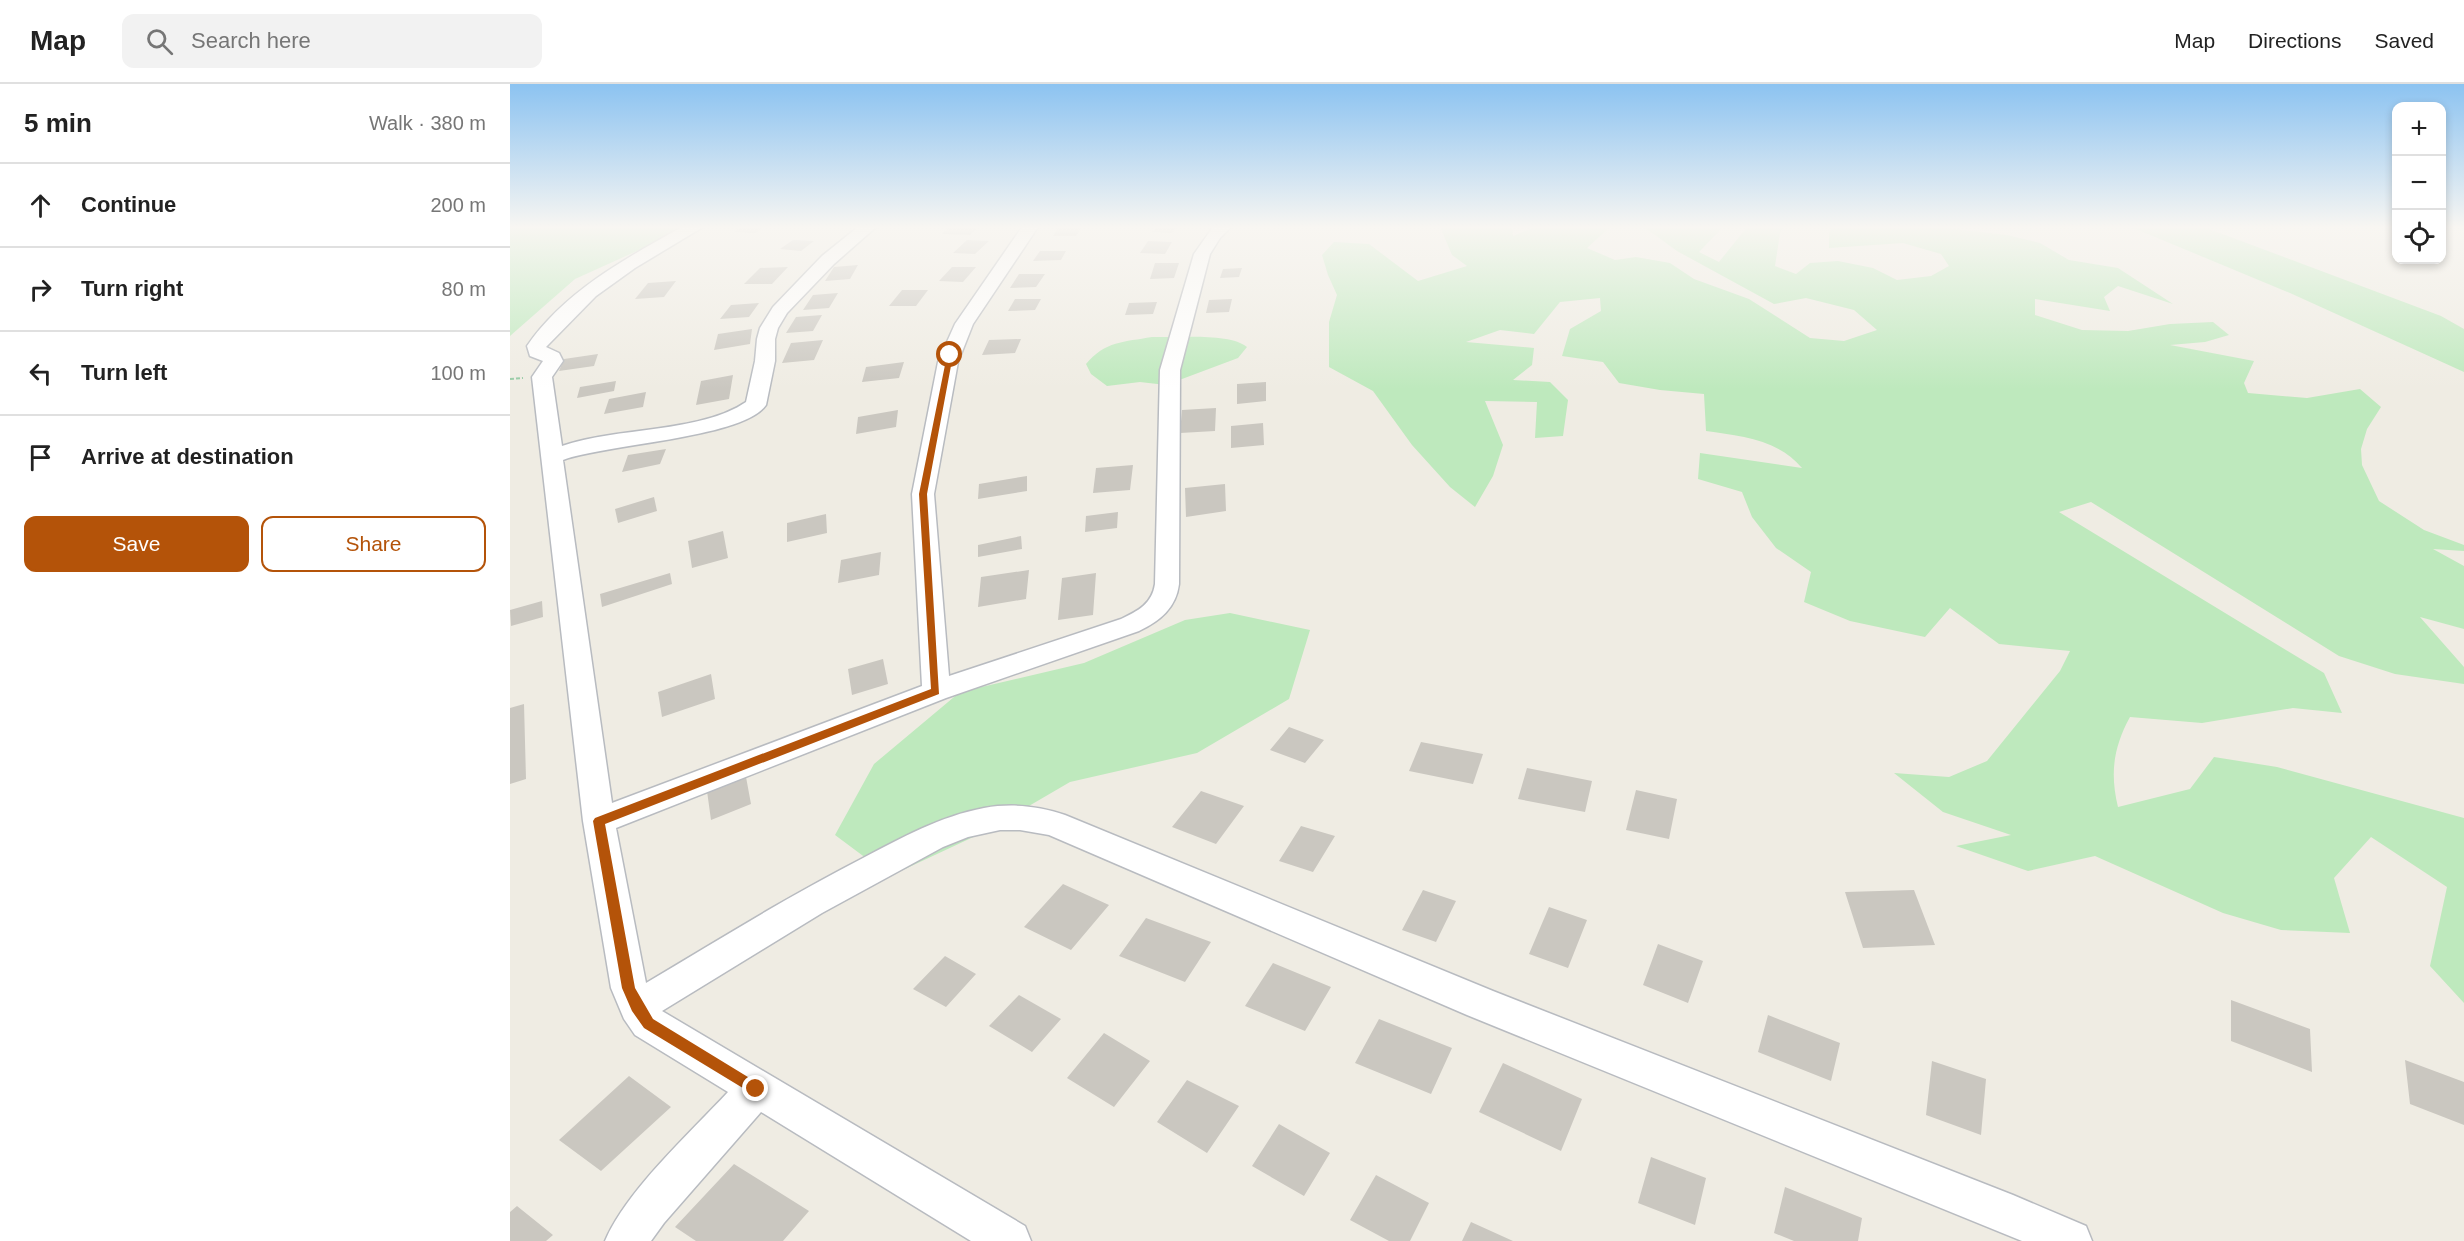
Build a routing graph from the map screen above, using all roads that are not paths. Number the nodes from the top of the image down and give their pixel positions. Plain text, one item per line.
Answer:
1 (604, 281) edge
2 (806, 281) edge
3 (993, 281) edge
4 (1195, 281) edge
5 (553, 456) junction
6 (936, 691) junction
7 (599, 821) junction
8 (637, 1007) junction
9 (756, 1089) junction
10 (626, 1241) edge
11 (1010, 1241) edge
12 (2071, 1241) edge

1 - 5 street
2 - 5 street
3 - 6 street
4 - 6 street
5 - 7 street
6 - 7 street
7 - 8 street
8 - 9 street
8 - 12 street
9 - 10 street
9 - 11 street

